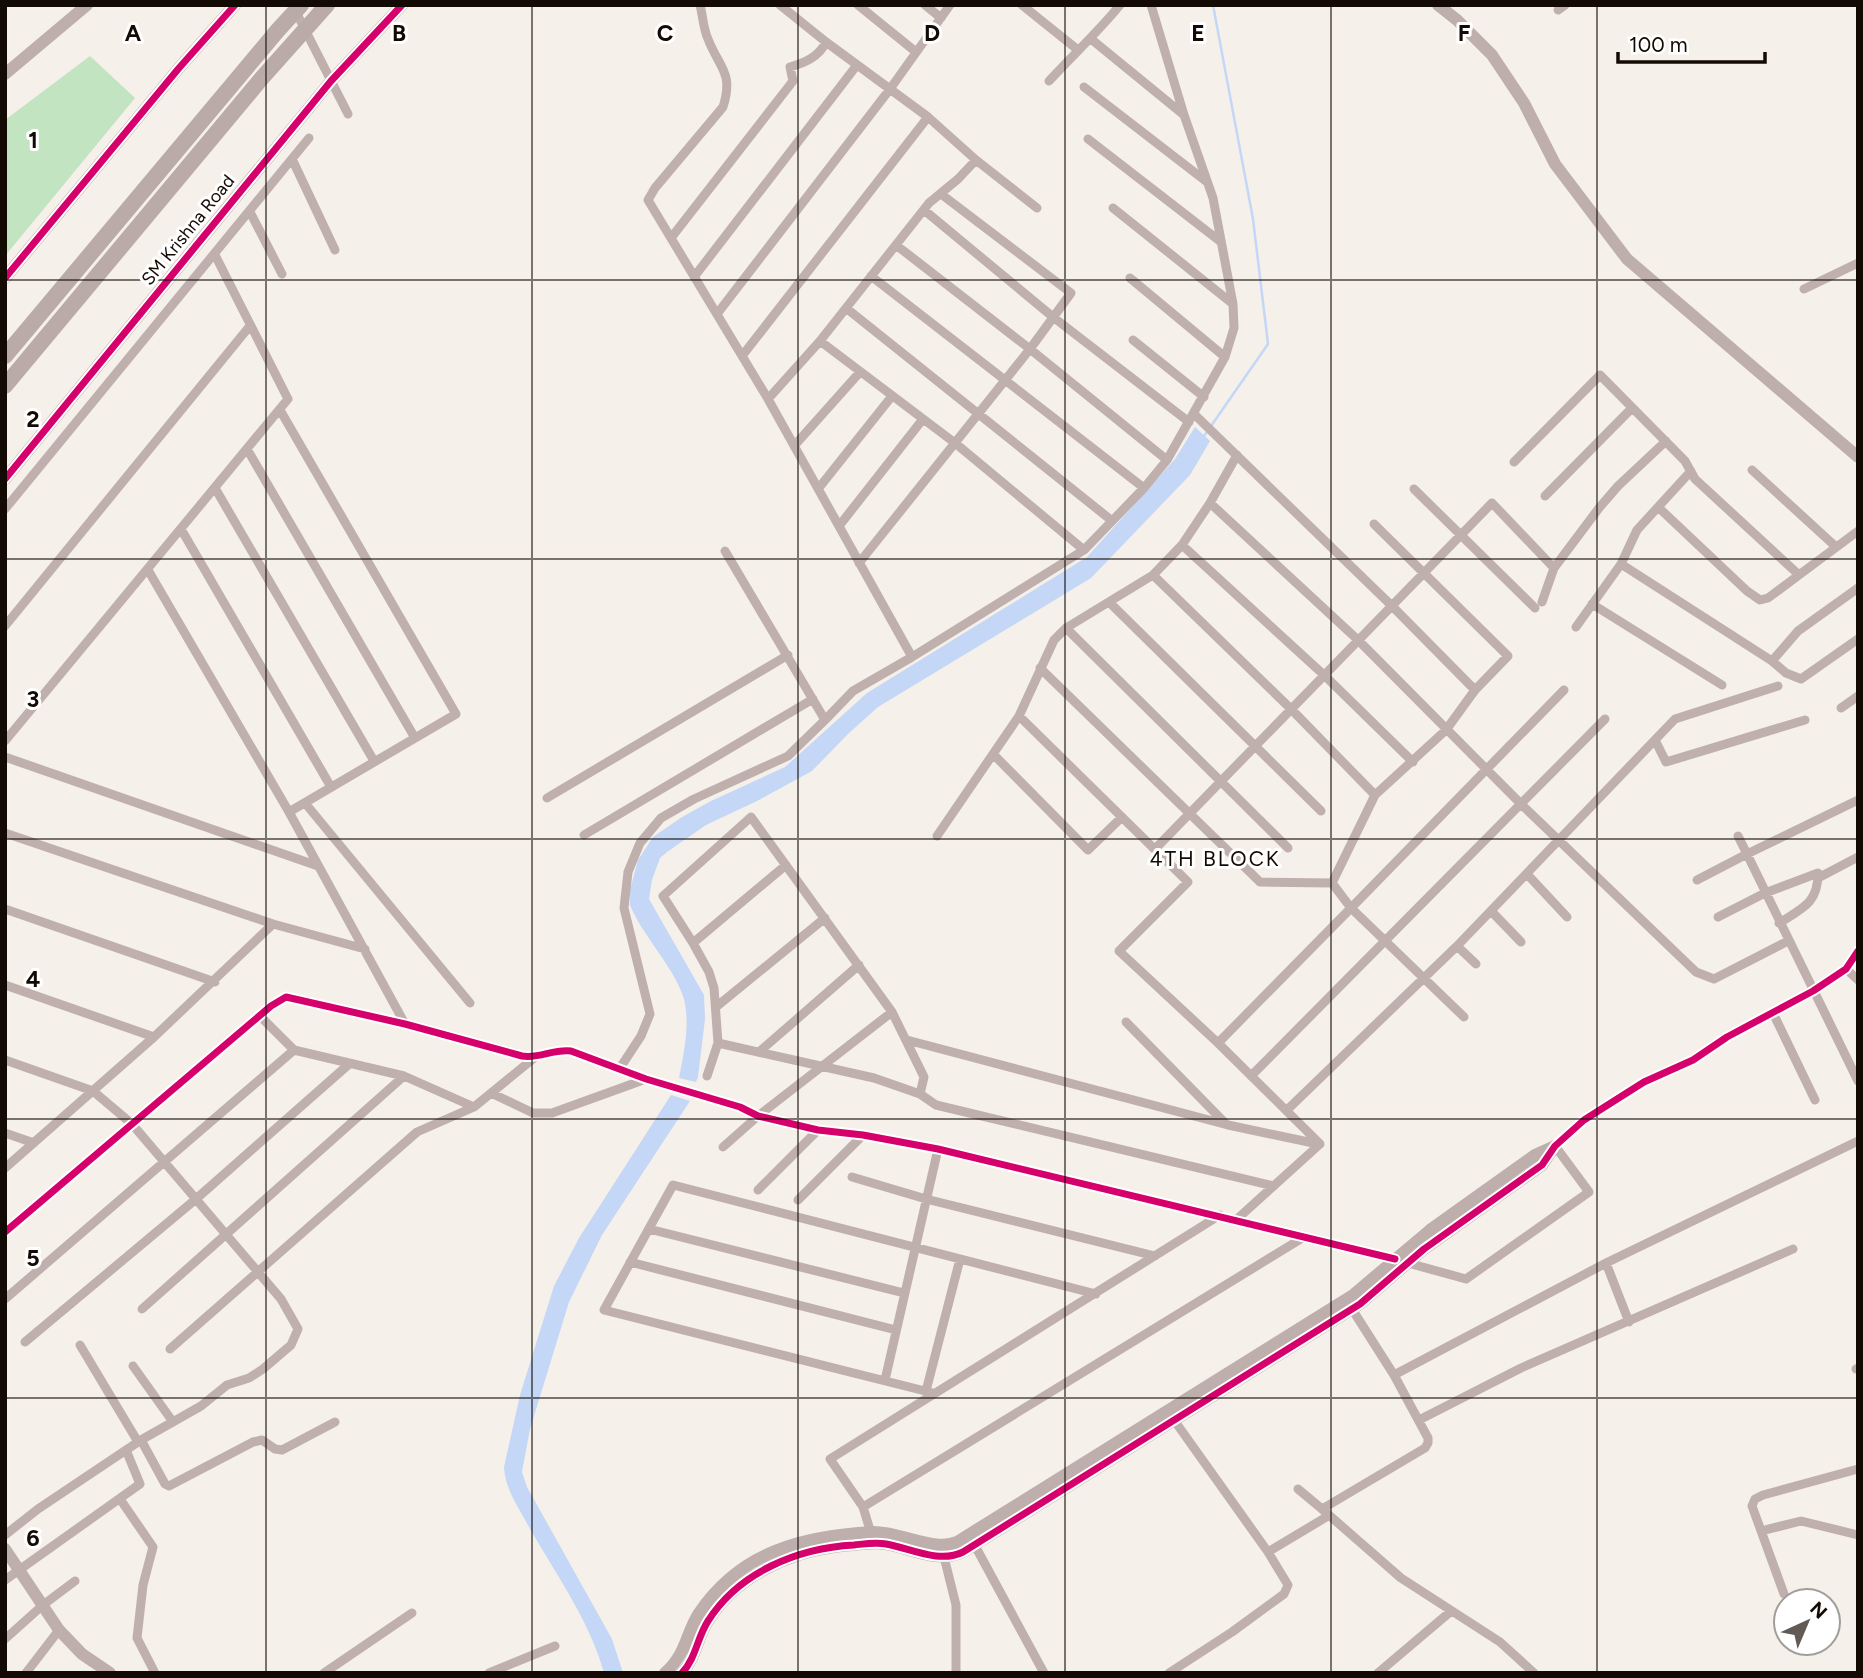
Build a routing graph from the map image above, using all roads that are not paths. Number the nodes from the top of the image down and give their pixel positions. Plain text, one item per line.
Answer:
1 (88, 5) edge
2 (235, 5) edge
3 (327, 5) edge
4 (402, 5) edge
5 (700, 5) edge
6 (780, 5) edge
7 (858, 5) edge
8 (925, 5) edge
9 (950, 5) edge
10 (1022, 5) edge
11 (1120, 5) edge
12 (1152, 5) edge
13 (1438, 5) edge
14 (296, 7) edge
15 (941, 18) junction
16 (305, 30) junction
17 (1091, 40) junction
18 (826, 42) junction
19 (1078, 50) junction
20 (916, 52) junction
21 (857, 65) junction
22 (5, 74) edge
23 (331, 81) junction
24 (1049, 81) dead end
25 (1084, 87) dead end
26 (890, 89) junction
27 (348, 114) dead end
28 (1184, 115) junction
29 (928, 117) junction
30 (309, 138) dead end
31 (1088, 139) dead end
32 (292, 159) junction
33 (976, 160) junction
34 (1207, 182) junction
35 (941, 194) junction
36 (1037, 208) dead end
37 (1113, 208) dead end
38 (924, 210) junction
39 (250, 212) junction
40 (671, 238) junction
41 (1221, 242) junction
42 (895, 244) junction
43 (335, 250) dead end
44 (215, 255) junction
45 (1858, 263) edge
46 (282, 274) dead end
47 (871, 276) junction
48 (695, 277) junction
49 (5, 278) edge
50 (1130, 278) dead end
51 (1804, 289) dead end
52 (1233, 304) junction
53 (846, 308) junction
54 (717, 314) junction
55 (1053, 317) junction
56 (249, 327) junction
57 (1133, 340) dead end
58 (820, 341) junction
59 (1030, 349) junction
60 (5, 356) edge
61 (742, 356) junction
62 (1225, 358) junction
63 (860, 372) junction
64 (1005, 379) junction
65 (5, 386) edge
66 (892, 396) junction
67 (1204, 397) junction
68 (768, 399) junction
69 (1632, 408) junction
70 (280, 410) junction
71 (978, 413) junction
72 (1191, 418) junction
73 (923, 419) junction
74 (1666, 441) junction
75 (955, 443) junction
76 (794, 446) junction
77 (247, 449) junction
78 (1237, 455) junction
79 (1858, 457) edge
80 (1167, 460) junction
81 (1514, 462) dead end
82 (1752, 470) dead end
83 (1691, 471) junction
84 (5, 479) edge
85 (215, 488) junction
86 (1143, 488) junction
87 (818, 489) junction
88 (1414, 489) dead end
89 (1545, 496) dead end
90 (1210, 503) junction
91 (1658, 507) junction
92 (5, 509) edge
93 (1111, 520) junction
94 (1374, 524) dead end
95 (839, 526) junction
96 (181, 529) junction
97 (1858, 531) edge
98 (1460, 536) junction
99 (1182, 545) junction
100 (1835, 547) junction
101 (1084, 550) junction
102 (725, 551) dead end
103 (859, 563) junction
104 (1621, 564) junction
105 (1553, 568) junction
106 (148, 570) junction
107 (1424, 573) junction
108 (1798, 574) junction
109 (1153, 575) junction
110 (1858, 588) edge
111 (1109, 602) junction
112 (1592, 604) junction
113 (1392, 606) junction
114 (5, 626) edge
115 (1576, 627) dead end
116 (1066, 628) junction
117 (1858, 639) edge
118 (1358, 640) junction
119 (788, 655) junction
120 (912, 657) junction
121 (1772, 661) junction
122 (1040, 668) junction
123 (1324, 675) junction
124 (1722, 685) dead end
125 (1778, 686) dead end
126 (1475, 690) junction
127 (1564, 690) dead end
128 (1858, 696) edge
129 (813, 699) junction
130 (1841, 708) dead end
131 (1291, 709) junction
132 (1019, 716) junction
133 (1605, 719) dead end
134 (825, 720) junction
135 (1805, 720) dead end
136 (1447, 730) junction
137 (415, 738) junction
138 (1655, 740) junction
139 (5, 741) edge
140 (1255, 746) junction
141 (993, 754) junction
142 (5, 757) edge
143 (374, 761) junction
144 (1413, 762) junction
145 (1487, 770) junction
146 (1221, 781) junction
147 (331, 788) junction
148 (1375, 795) junction
149 (547, 798) dead end
150 (1858, 800) edge
151 (305, 803) junction
152 (1522, 805) junction
153 (1321, 811) dead end
154 (289, 812) junction
155 (1191, 812) junction
156 (1122, 817) junction
157 (5, 833) edge
158 (584, 835) dead end
159 (937, 836) dead end
160 (1738, 836) dead end
161 (1559, 841) junction
162 (1288, 848) dead end
163 (1155, 849) junction
164 (1747, 854) junction
165 (1858, 857) edge
166 (786, 865) junction
167 (318, 866) junction
168 (1527, 874) junction
169 (1818, 878) junction
170 (1697, 880) dead end
171 (1332, 883) junction
172 (1765, 893) junction
173 (1351, 908) junction
174 (5, 909) edge
175 (1491, 911) junction
176 (1567, 917) dead end
177 (1718, 917) dead end
178 (825, 918) junction
179 (1779, 923) junction
180 (273, 925) junction
181 (1385, 941) junction
182 (1788, 941) junction
183 (1521, 942) dead end
184 (693, 943) junction
185 (1457, 946) junction
186 (365, 949) junction
187 (1858, 951) edge
188 (1476, 964) dead end
189 (859, 965) junction
190 (1846, 969) junction
191 (1423, 978) junction
192 (1858, 980) edge
193 (215, 982) junction
194 (5, 985) edge
195 (1813, 991) junction
196 (470, 1003) dead end
197 (716, 1007) junction
198 (892, 1012) junction
199 (1773, 1013) junction
200 (260, 1016) junction
201 (1464, 1017) dead end
202 (1126, 1022) dead end
203 (405, 1024) junction
204 (154, 1037) junction
205 (907, 1040) junction
206 (1218, 1043) junction
207 (718, 1044) junction
208 (294, 1050) junction
209 (759, 1052) junction
210 (534, 1058) junction
211 (5, 1060) edge
212 (348, 1065) junction
213 (823, 1066) junction
214 (620, 1068) junction
215 (404, 1076) junction
216 (707, 1076) dead end
217 (1251, 1076) junction
218 (646, 1079) junction
219 (1858, 1081) edge
220 (93, 1091) junction
221 (491, 1093) junction
222 (920, 1094) junction
223 (1815, 1100) dead end
224 (474, 1107) junction
225 (1287, 1110) junction
226 (758, 1116) junction
227 (132, 1124) junction
228 (1227, 1125) junction
229 (818, 1130) junction
230 (5, 1133) edge
231 (863, 1135) junction
232 (1858, 1141) edge
233 (34, 1143) junction
234 (1320, 1144) junction
235 (1555, 1146) junction
236 (723, 1147) dead end
237 (938, 1149) junction
238 (163, 1161) junction
239 (5, 1168) edge
240 (852, 1177) dead end
241 (1274, 1186) junction
242 (758, 1190) dead end
243 (196, 1199) junction
244 (926, 1199) junction
245 (798, 1200) dead end
246 (1220, 1215) junction
247 (1236, 1220) junction
248 (649, 1229) junction
249 (5, 1232) edge
250 (227, 1236) junction
251 (1304, 1237) junction
252 (915, 1247) junction
253 (1793, 1249) dead end
254 (1155, 1256) junction
255 (960, 1259) junction
256 (1401, 1261) junction
257 (630, 1262) junction
258 (1606, 1263) junction
259 (258, 1273) junction
260 (904, 1293) junction
261 (1096, 1294) junction
262 (5, 1299) edge
263 (142, 1309) dead end
264 (1352, 1309) junction
265 (1629, 1322) junction
266 (896, 1330) junction
267 (25, 1342) dead end
268 (80, 1345) dead end
269 (170, 1349) dead end
270 (133, 1366) dead end
271 (1394, 1375) junction
272 (885, 1380) junction
273 (929, 1392) junction
274 (1174, 1420) junction
275 (1419, 1420) junction
276 (173, 1422) junction
277 (335, 1423) dead end
278 (140, 1441) junction
279 (126, 1450) junction
280 (1858, 1471) edge
281 (1298, 1489) dead end
282 (120, 1499) junction
283 (863, 1507) junction
284 (1325, 1513) junction
285 (870, 1530) dead end
286 (1761, 1531) junction
287 (5, 1535) edge
288 (1858, 1535) edge
289 (971, 1539) junction
290 (5, 1549) edge
291 (1268, 1552) junction
292 (944, 1557) junction
293 (20, 1570) junction
294 (5, 1580) edge
295 (75, 1581) dead end
296 (1781, 1587) edge
297 (43, 1605) junction
298 (1450, 1612) junction
299 (412, 1613) dead end
300 (59, 1630) junction
301 (5, 1639) edge
302 (555, 1646) dead end
303 (27, 1672) edge
304 (110, 1673) edge
305 (155, 1673) edge
306 (324, 1673) edge
307 (489, 1673) edge
308 (665, 1673) edge
309 (682, 1673) edge
310 (956, 1673) edge
311 (1044, 1673) edge
312 (1169, 1673) edge
313 (1378, 1673) edge
314 (1534, 1673) edge

1 - 22 street
2 - 49 street
3 - 16 highway
4 - 23 street, SM Krishna Road
5 - 40 street
6 - 18 street
7 - 20 street
8 - 15 street
9 - 15 street
10 - 19 street
11 - 17 street
12 - 28 street
13 - 79 street
14 - 16 street
14 - 60 highway
15 - 20 street
16 - 23 street
16 - 65 highway
17 - 19 street
17 - 28 street
18 - 21 street
18 - 40 street
19 - 24 street
20 - 26 street
21 - 26 street
21 - 48 street
23 - 27 street
23 - 84 street, SM Krishna Road
25 - 34 street
26 - 29 street
26 - 54 street
28 - 34 street
29 - 33 street
29 - 61 street
30 - 32 street
31 - 41 street
32 - 39 street
32 - 43 street
33 - 35 street
33 - 36 street
34 - 41 street
35 - 38 street
35 - 55 street
37 - 52 street
38 - 42 street
38 - 55 street
39 - 44 street
39 - 46 street
40 - 48 street
41 - 52 street
42 - 47 street
42 - 59 street
44 - 56 street
44 - 92 street
45 - 51 street
47 - 53 street
47 - 64 street
48 - 54 street
50 - 62 street
52 - 62 street
53 - 58 street
53 - 71 street
54 - 61 street
55 - 59 street
55 - 72 street
56 - 70 street
56 - 114 street
57 - 67 street
58 - 63 street
58 - 68 street
59 - 64 street
59 - 80 street
61 - 68 street
62 - 67 street
63 - 66 street
63 - 76 street
64 - 71 street
64 - 86 street
66 - 73 street
66 - 87 street
67 - 72 street
68 - 76 street
69 - 74 street
69 - 81 street
69 - 89 street
70 - 77 street
70 - 137 street
71 - 75 street
71 - 93 street
72 - 78 street
72 - 80 street
73 - 75 street
73 - 95 street
74 - 83 street
74 - 105 street
75 - 101 street
75 - 103 street
76 - 87 street
77 - 85 street
77 - 137 street
78 - 90 street
78 - 113 street
80 - 86 street
82 - 100 street
83 - 91 street
83 - 108 street
85 - 96 street
85 - 143 street
86 - 93 street
87 - 95 street
88 - 98 street
90 - 99 street
90 - 118 street
91 - 104 street
91 - 108 street
93 - 101 street
94 - 107 street
95 - 103 street
96 - 106 street
96 - 147 street
97 - 100 street
98 - 105 street
98 - 105 street
98 - 107 street
99 - 109 street
99 - 123 street
100 - 108 street
101 - 120 street
102 - 119 street
103 - 120 street
104 - 112 street
104 - 121 street
106 - 139 street
106 - 154 street
107 - 113 street
107 - 126 street
109 - 111 street
109 - 131 street
110 - 121 street
111 - 116 street
111 - 140 street
112 - 115 street
112 - 124 street
113 - 118 street
113 - 126 street
116 - 122 street
116 - 146 street
117 - 121 street
118 - 123 street
118 - 136 street
119 - 129 street
119 - 149 street
120 - 134 street
122 - 132 street
122 - 155 street
123 - 131 street
123 - 144 street
125 - 138 street
126 - 136 street
127 - 145 street
128 - 130 street
129 - 134 street
129 - 158 street
131 - 140 street
131 - 148 street
132 - 141 street
132 - 156 street
133 - 152 street
134 - 214 street
135 - 138 street
136 - 144 street
136 - 145 street
137 - 143 street
138 - 161 street
140 - 146 street
140 - 153 street
141 - 156 street
141 - 159 street
142 - 167 street
143 - 147 street
144 - 148 street
145 - 152 street
145 - 173 street
146 - 155 street
146 - 162 street
147 - 151 street
148 - 171 street
150 - 164 street
151 - 154 street
151 - 196 street
152 - 161 street
152 - 181 street
154 - 167 street
155 - 163 street
155 - 171 street
156 - 163 street
157 - 180 street
160 - 164 street
161 - 168 street
161 - 182 street
163 - 206 street
164 - 170 street
164 - 172 street
165 - 169 street
166 - 178 street
166 - 184 street
166 - 184 street
167 - 186 street
168 - 175 street
168 - 176 street
169 - 172 street
169 - 179 street
171 - 173 street
172 - 177 street
172 - 179 street
173 - 181 street
173 - 206 street
174 - 193 street
175 - 183 street
175 - 185 street
178 - 189 street
178 - 197 street
179 - 182 street
180 - 186 street
180 - 193 street
181 - 191 street
181 - 217 street
182 - 195 street
184 - 197 street
185 - 188 street
185 - 191 street
186 - 203 street
187 - 190 street
189 - 198 street
189 - 209 street
190 - 192 street
190 - 195 street
191 - 201 street
191 - 225 street
193 - 204 street
194 - 204 street
195 - 199 street
195 - 219 street
197 - 207 street
198 - 205 street
198 - 213 street
199 - 223 street
199 - 235 street
200 - 203 street
200 - 208 street
200 - 227 street
202 - 228 street
203 - 210 street
204 - 220 street
205 - 222 street
205 - 228 street
206 - 217 street
207 - 209 street
207 - 216 street
208 - 212 street
208 - 238 street
209 - 213 street
210 - 214 street
210 - 221 street
211 - 220 street
212 - 215 street
212 - 243 street
213 - 222 street
213 - 226 street
214 - 218 street
215 - 224 street
215 - 250 street
217 - 225 street
218 - 221 street
218 - 226 street
220 - 227 street
220 - 233 street
221 - 224 street
222 - 241 street
224 - 259 street
225 - 234 street
226 - 229 street
226 - 236 street
227 - 238 street
227 - 249 street
228 - 234 street
229 - 231 street
229 - 242 street
230 - 233 street
231 - 237 street
231 - 245 street
232 - 258 street
233 - 239 street
234 - 241 street
235 - 256 street
235 - 256 street
237 - 244 street
237 - 246 street
238 - 243 street
238 - 262 street
240 - 244 street
241 - 247 street
243 - 250 street
243 - 267 street
244 - 252 street
244 - 254 street
246 - 247 street
246 - 254 street
247 - 251 street
248 - 252 street
248 - 257 street
248 - 260 street
250 - 259 street
250 - 263 street
251 - 256 street
251 - 283 street
252 - 255 street
252 - 260 street
253 - 265 street
254 - 261 street
255 - 261 street
255 - 273 street
256 - 264 street
256 - 289 street
257 - 266 street
257 - 272 street
258 - 265 street
258 - 271 street
259 - 269 street
259 - 276 street
260 - 266 street
261 - 273 street
264 - 271 street
264 - 274 street
265 - 275 street
266 - 272 street
268 - 278 street
270 - 276 street
271 - 275 street
272 - 273 street
273 - 283 street
274 - 289 street
274 - 291 street
275 - 284 street
276 - 278 street
277 - 278 street
278 - 279 street
279 - 282 street
279 - 287 street
280 - 286 street
281 - 284 street
282 - 293 street
282 - 305 street
283 - 285 street
284 - 291 street
284 - 298 street
286 - 288 street
286 - 296 street
289 - 292 street
289 - 308 street
289 - 311 street
290 - 293 street
291 - 312 street
292 - 309 street
292 - 310 street
293 - 294 street
293 - 297 street
295 - 297 street
297 - 300 street
297 - 301 street
298 - 313 street
298 - 314 street
299 - 306 street
300 - 303 street
300 - 304 street
302 - 307 street

